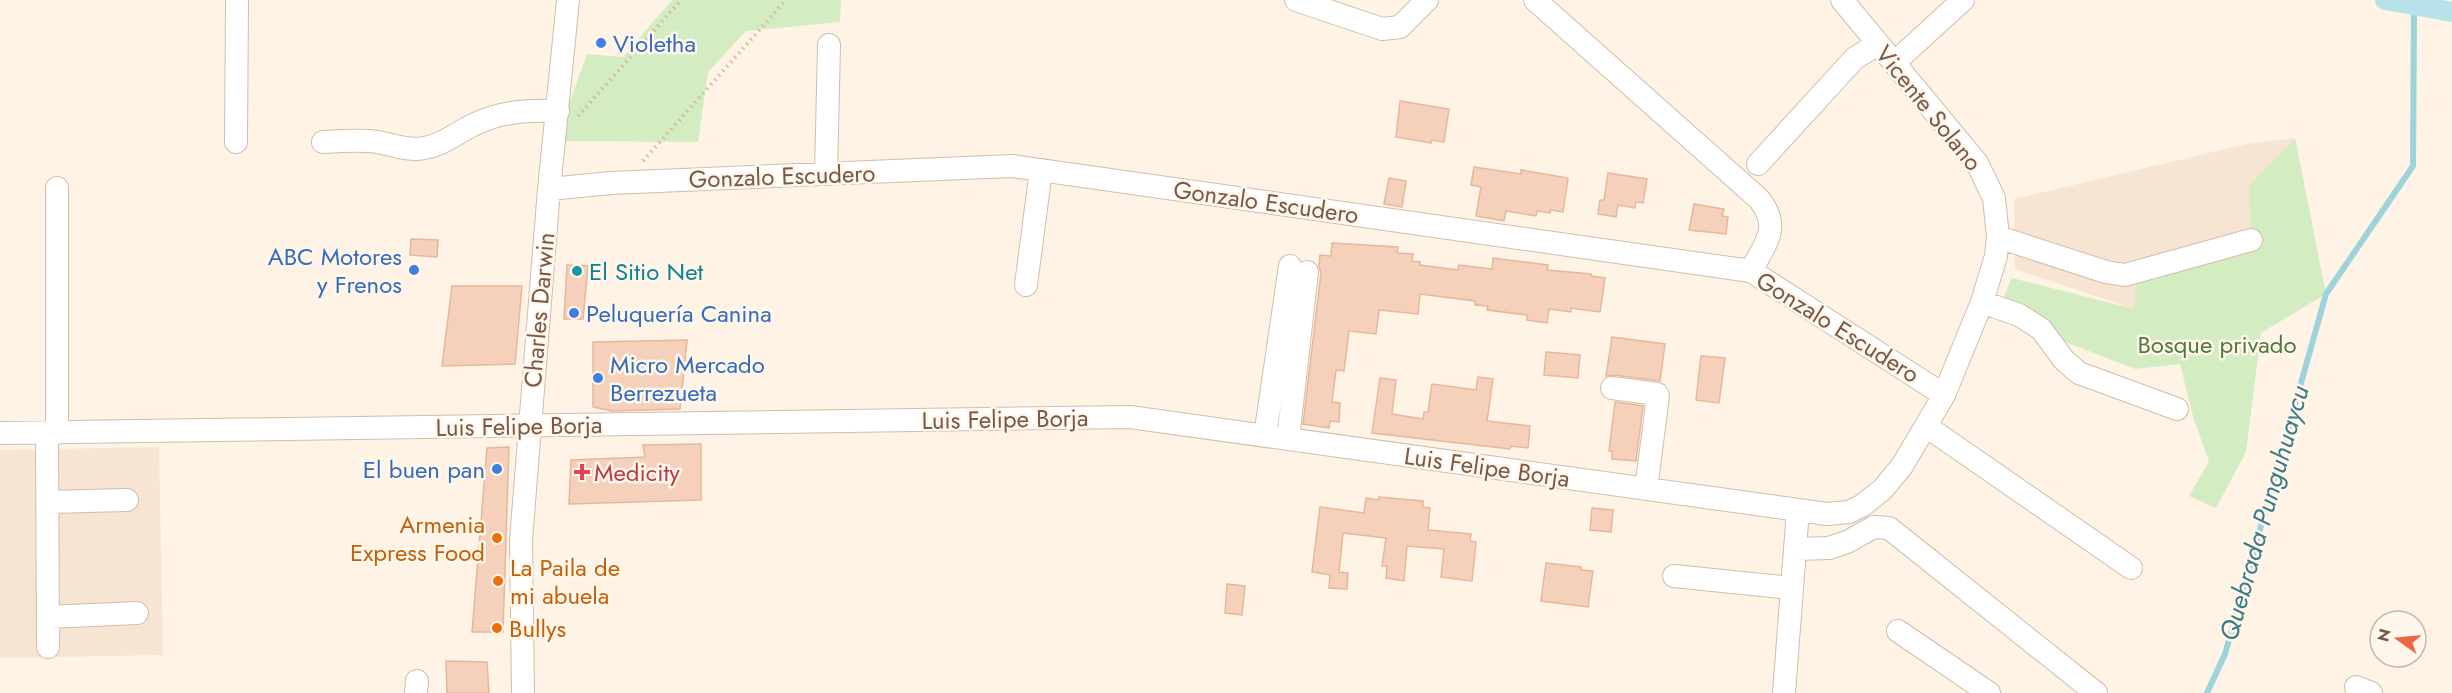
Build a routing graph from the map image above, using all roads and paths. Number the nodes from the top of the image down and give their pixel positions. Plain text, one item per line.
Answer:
1 (237, 0) edge
2 (568, 0) edge
3 (681, 0) edge
4 (786, 0) edge
5 (1296, 0) edge
6 (1427, 0) edge
7 (1535, 0) edge
8 (1842, 0) edge
9 (1963, 0) edge
10 (1878, 44) junction
11 (829, 45) dead end
12 (1894, 63) junction
13 (558, 111) junction
14 (556, 141) junction
15 (236, 142) dead end
16 (323, 142) dead end
17 (1758, 164) dead end
18 (1041, 170) junction
19 (826, 174) junction
20 (624, 183) junction
21 (57, 188) dead end
22 (549, 189) junction
23 (1998, 237) junction
24 (2251, 240) dead end
25 (1298, 269) dead end
26 (1750, 270) junction
27 (1026, 285) dead end
28 (1982, 302) junction
29 (1612, 388) dead end
30 (1944, 395) junction
31 (2177, 410) dead end
32 (530, 425) junction
33 (1926, 426) junction
34 (0, 433) edge
35 (52, 433) junction
36 (1276, 437) junction
37 (1646, 489) junction
38 (127, 500) dead end
39 (48, 502) junction
40 (1798, 510) junction
41 (1796, 549) junction
42 (2131, 568) dead end
43 (1674, 576) dead end
44 (1791, 588) junction
45 (137, 613) dead end
46 (48, 617) junction
47 (1898, 631) dead end
48 (48, 647) dead end
49 (523, 693) edge
50 (1784, 693) edge
51 (1989, 693) edge
52 (2097, 693) edge

1 - 15 street
2 - 13 street, Charles Darwin
3 - 14 path
4 - 20 path
5 - 6 street
7 - 26 street
8 - 10 street, Vicente Solano
9 - 12 street
10 - 12 street, Vicente Solano
10 - 17 street
11 - 19 street
12 - 23 street, Vicente Solano
13 - 14 street, Charles Darwin
13 - 16 street
14 - 22 street, Charles Darwin
18 - 19 street, Gonzalo Escudero
18 - 26 street, Gonzalo Escudero
18 - 27 street
19 - 20 street, Gonzalo Escudero
20 - 22 street, Gonzalo Escudero
21 - 35 street
22 - 32 street, Charles Darwin
23 - 24 street
23 - 28 street, Vicente Solano
25 - 36 street
26 - 30 street, Gonzalo Escudero
28 - 30 street, Vicente Solano
28 - 31 street
29 - 37 street
30 - 33 street, Luis Felipe Borja
32 - 35 street, Luis Felipe Borja
32 - 36 street, Luis Felipe Borja
32 - 49 street, Charles Darwin
33 - 40 street, Luis Felipe Borja
33 - 42 street
34 - 35 street, Luis Felipe Borja
35 - 39 street
36 - 37 street, Luis Felipe Borja
37 - 40 street, Luis Felipe Borja
38 - 39 street
39 - 46 street
40 - 41 street
41 - 44 street
41 - 52 street
43 - 44 street
44 - 50 street
45 - 46 street
46 - 48 street
47 - 51 street

